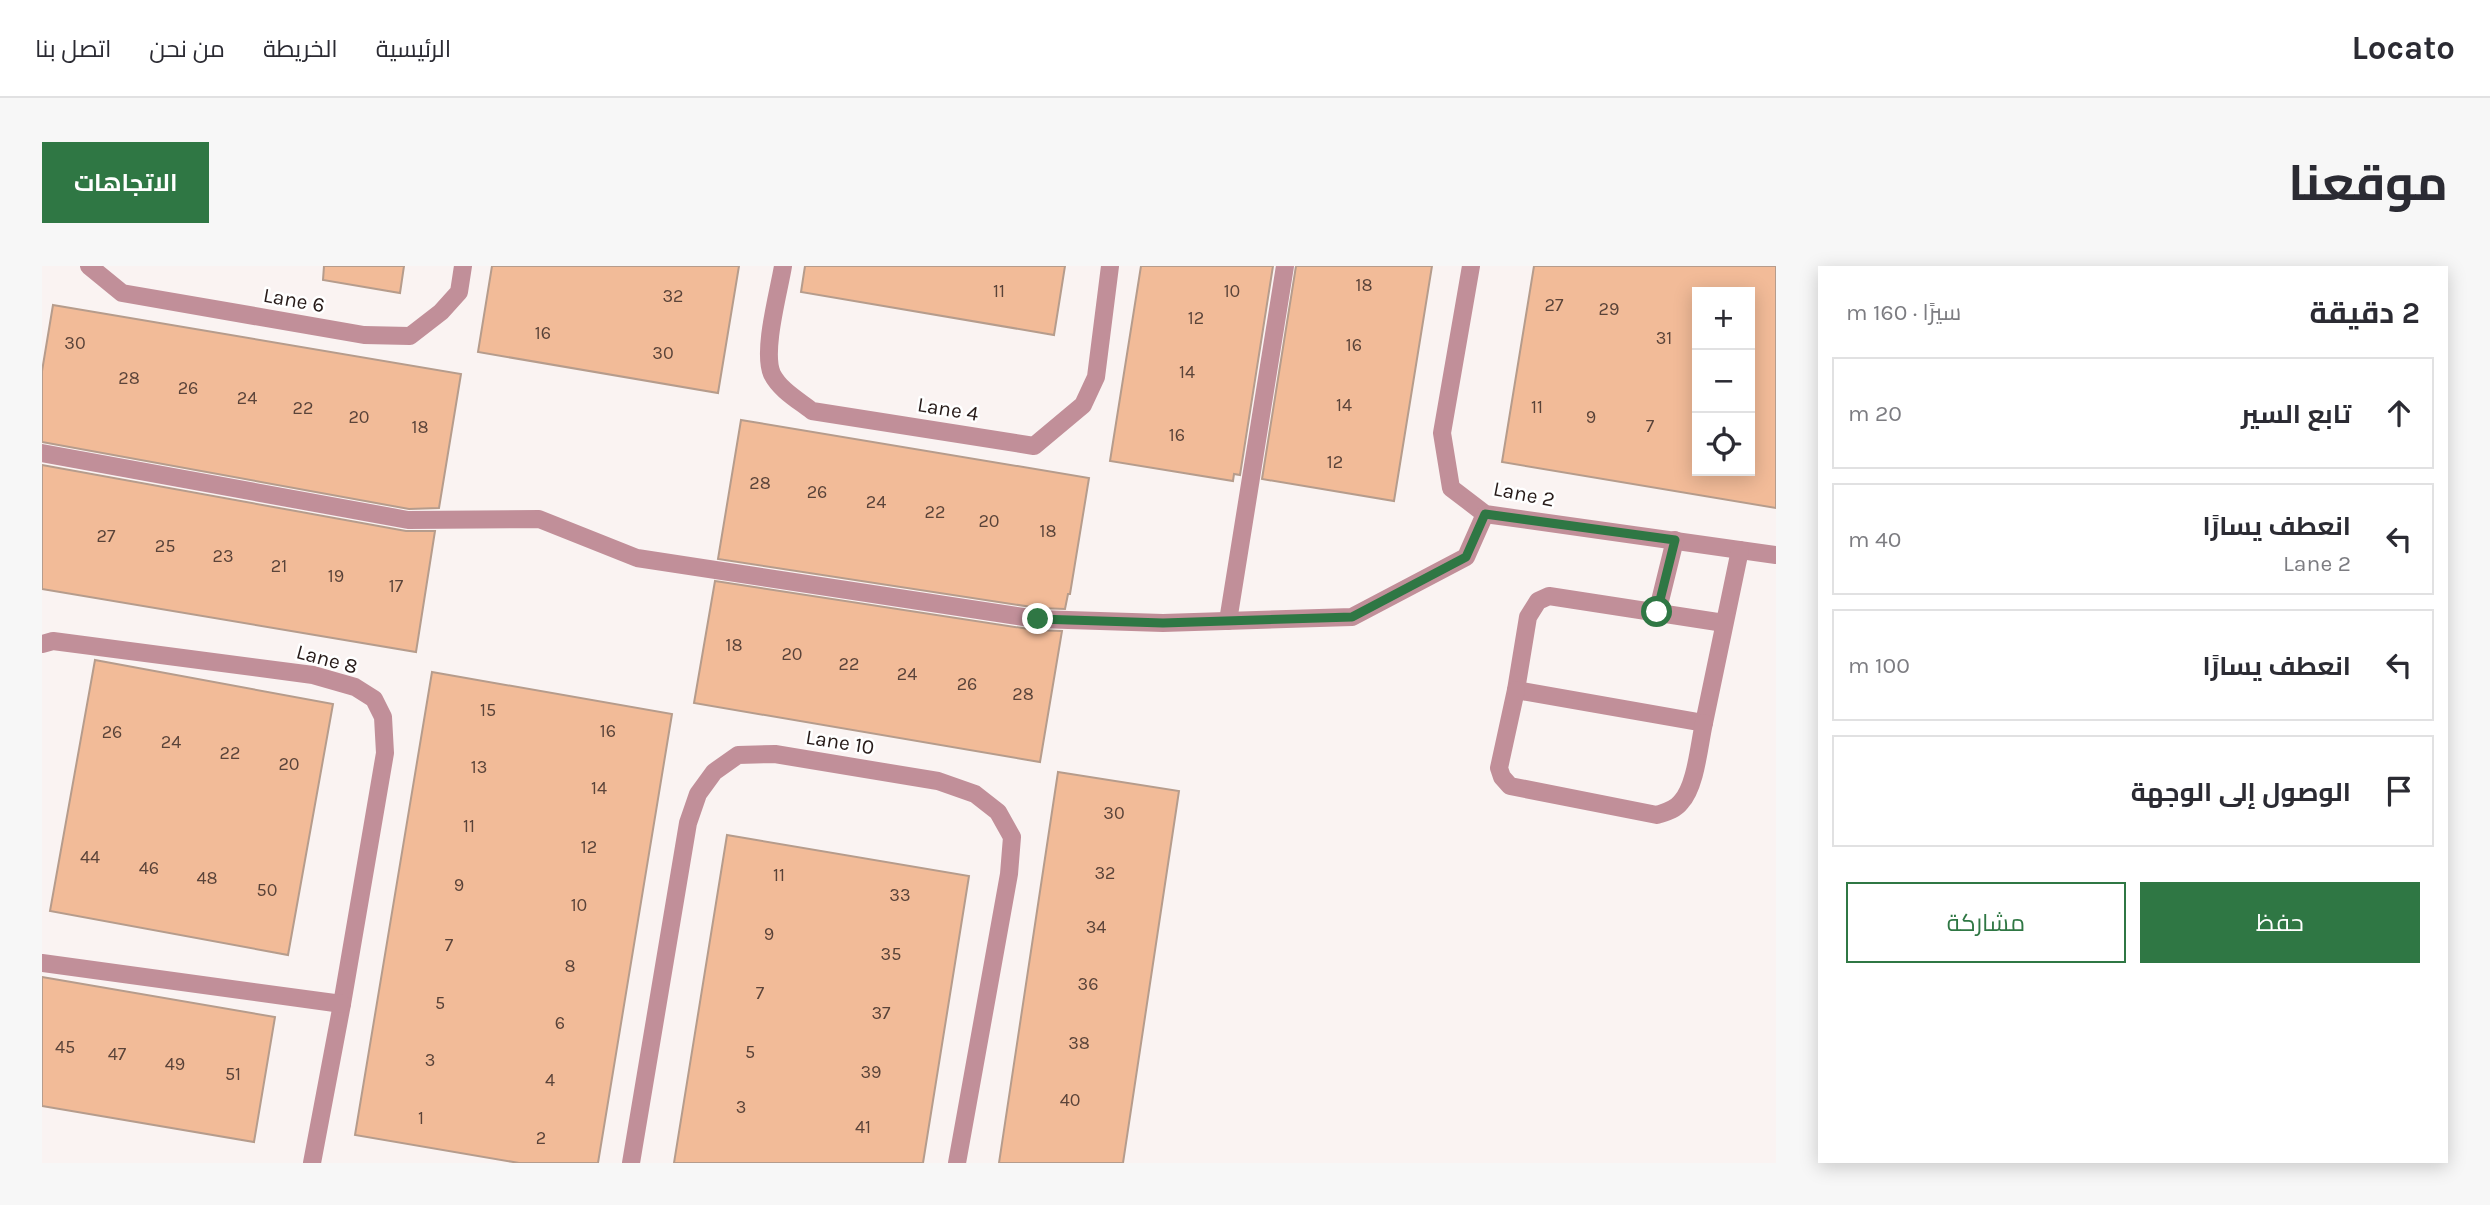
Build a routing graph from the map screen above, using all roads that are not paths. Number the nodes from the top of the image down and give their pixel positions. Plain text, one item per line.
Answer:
1 (89, 266) edge
2 (463, 266) edge
3 (783, 266) edge
4 (1110, 266) edge
5 (1285, 266) edge
6 (1471, 266) edge
7 (42, 453) edge
8 (1485, 514) junction
9 (1675, 540) junction
10 (1740, 550) junction
11 (1776, 555) edge
12 (1657, 612) junction
13 (1228, 621) junction
14 (1724, 623) junction
15 (42, 644) edge
16 (1516, 690) junction
17 (1704, 723) junction
18 (42, 963) edge
19 (342, 1004) junction
20 (312, 1163) edge
21 (631, 1163) edge
22 (957, 1163) edge

1 - 2 street, Lane 6
3 - 4 street, Lane 4
5 - 13 street
6 - 8 street, Lane 2
7 - 13 street
8 - 9 street, Lane 2
8 - 13 street
9 - 10 street, Lane 2
9 - 12 street
10 - 11 street, Lane 2
10 - 14 street
12 - 14 street
12 - 16 street
14 - 17 street
15 - 19 street, Lane 8
16 - 17 street
16 - 17 street
18 - 19 street
19 - 20 street, Lane 8
21 - 22 street, Lane 10

